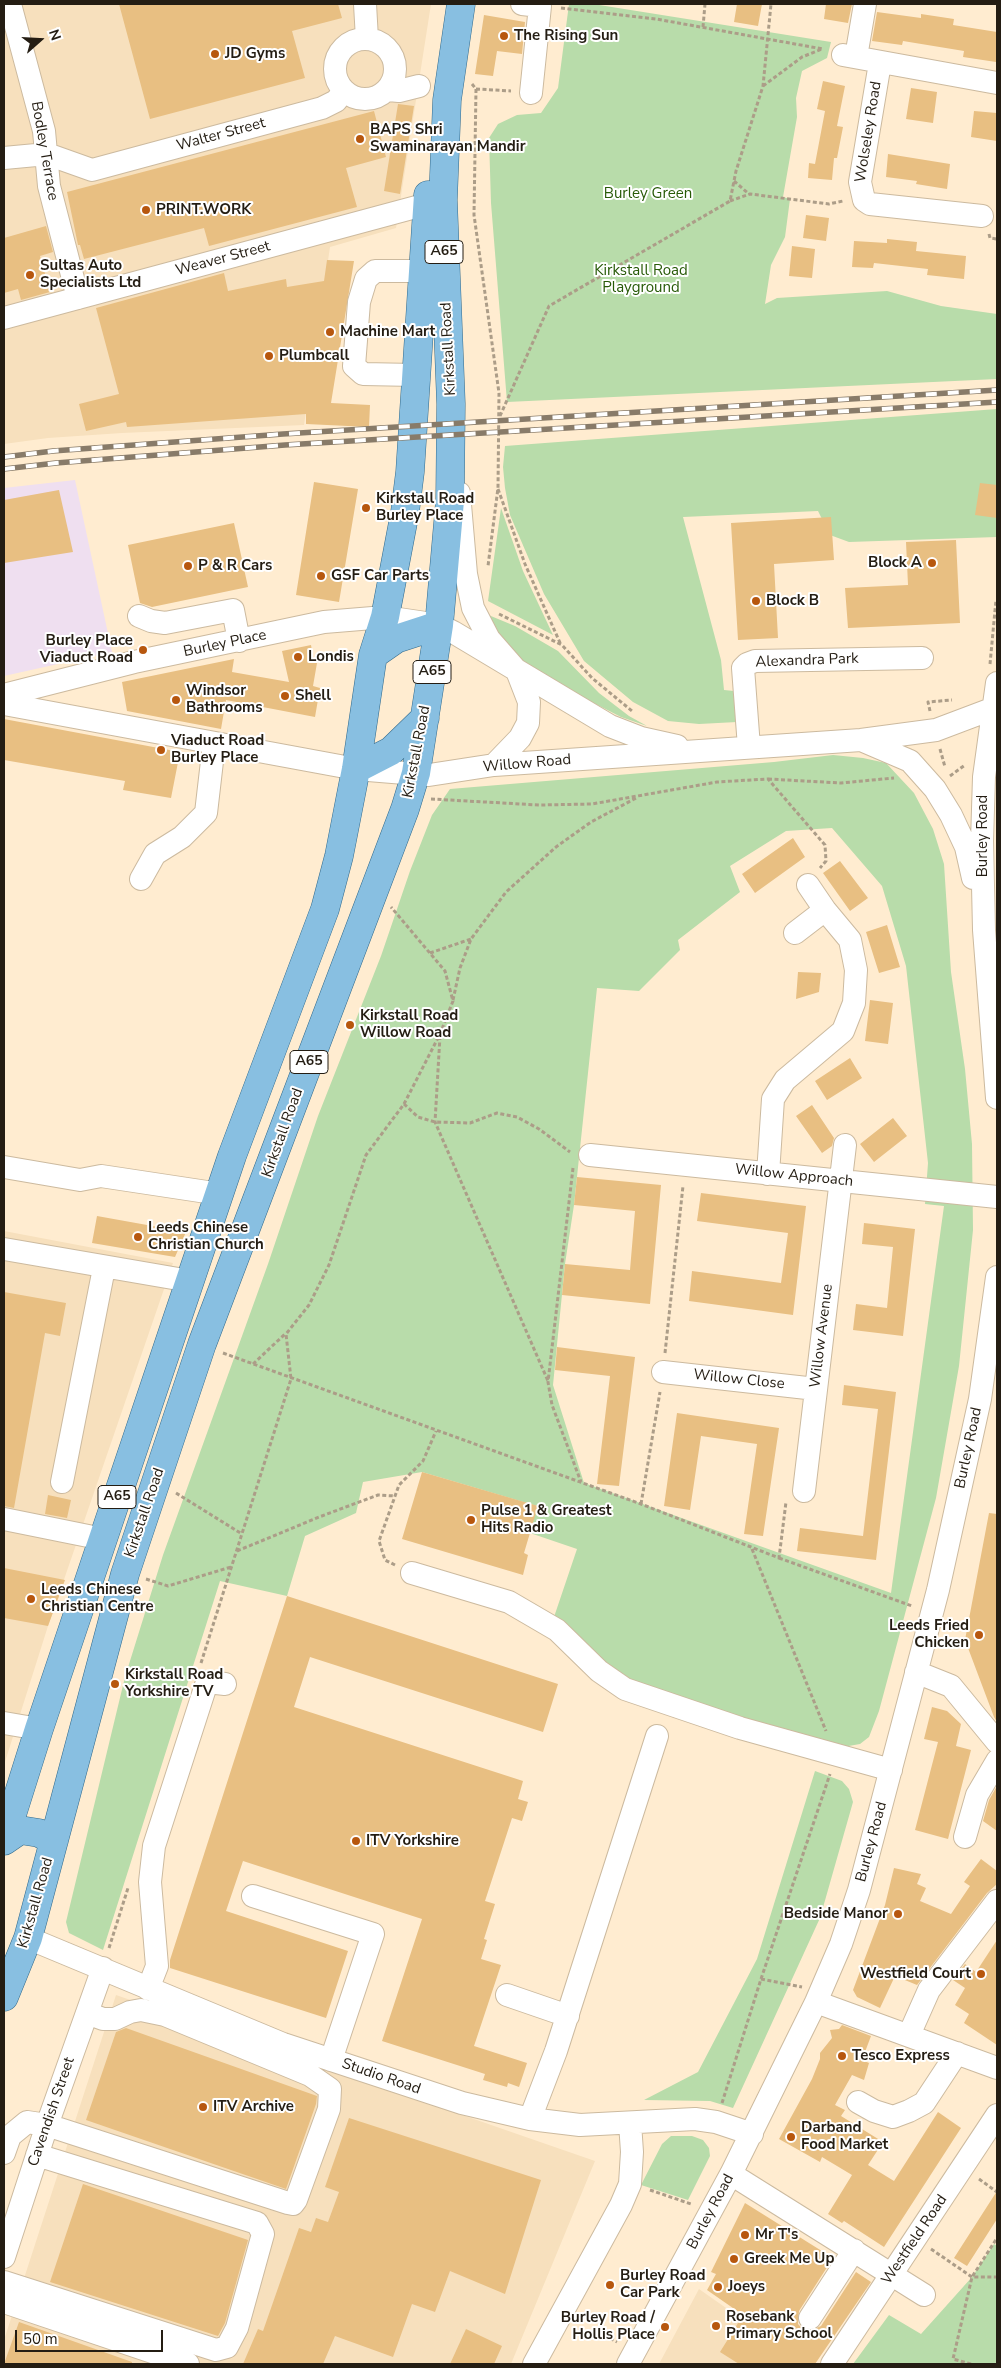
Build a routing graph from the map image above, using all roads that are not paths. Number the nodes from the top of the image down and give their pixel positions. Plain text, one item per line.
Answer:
1 (10, 4) edge
2 (365, 4) edge
3 (460, 4) edge
4 (865, 4) edge
5 (531, 5) edge
6 (367, 39) junction
7 (880, 62) junction
8 (997, 83) edge
9 (419, 86) dead end
10 (388, 90) junction
11 (344, 91) junction
12 (531, 93) road end
13 (47, 154) junction
14 (4, 158) edge
15 (92, 170) junction
16 (49, 186) junction
17 (434, 202) junction
18 (982, 216) dead end
19 (422, 270) junction
20 (78, 298) junction
21 (4, 318) edge
22 (415, 376) junction
23 (451, 404) junction
24 (139, 616) dead end
25 (386, 617) junction
26 (439, 626) junction
27 (239, 641) junction
28 (373, 655) junction
29 (922, 658) dead end
30 (517, 671) junction
31 (993, 675) edge
32 (65, 679) junction
33 (4, 695) edge
34 (4, 704) edge
35 (995, 709) edge
36 (70, 718) junction
37 (425, 718) junction
38 (861, 740) junction
39 (214, 744) junction
40 (749, 747) junction
41 (698, 750) junction
42 (494, 765) junction
43 (356, 769) junction
44 (416, 773) junction
45 (141, 879) dead end
46 (808, 885) road end
47 (825, 910) junction
48 (984, 930) junction
49 (795, 933) dead end
50 (997, 1098) edge
51 (845, 1145) dead end
52 (579, 1158) road end
53 (4, 1167) edge
54 (768, 1174) junction
55 (840, 1181) junction
56 (220, 1194) junction
57 (997, 1197) edge
58 (4, 1249) edge
59 (104, 1268) junction
60 (997, 1277) edge
61 (190, 1281) junction
62 (663, 1372) road end
63 (816, 1389) junction
64 (62, 1482) dead end
65 (804, 1491) road end
66 (4, 1519) edge
67 (103, 1539) junction
68 (412, 1573) road end
69 (916, 1672) junction
70 (225, 1684) dead end
71 (4, 1723) edge
72 (994, 1728) edge
73 (39, 1729) junction
74 (657, 1736) dead end
75 (997, 1761) edge
76 (891, 1770) junction
77 (965, 1837) dead end
78 (4, 1840) edge
79 (54, 1841) junction
80 (253, 1896) dead end
81 (997, 1901) edge
82 (28, 1938) junction
83 (103, 1968) junction
84 (148, 1989) junction
85 (507, 1995) dead end
86 (818, 1996) junction
87 (4, 1997) edge
88 (87, 2013) junction
89 (568, 2016) junction
90 (909, 2035) junction
91 (958, 2053) junction
92 (331, 2060) junction
93 (997, 2068) edge
94 (858, 2102) dead end
95 (997, 2115) edge
96 (530, 2119) junction
97 (630, 2123) junction
98 (47, 2125) junction
99 (752, 2134) junction
100 (4, 2153) edge
101 (37, 2155) junction
102 (731, 2174) junction
103 (854, 2250) junction
104 (4, 2257) edge
105 (892, 2273) junction
106 (4, 2282) edge
107 (924, 2295) dead end
108 (4, 2302) edge
109 (810, 2318) dead end
110 (632, 2358) edge
111 (188, 2364) edge
112 (534, 2364) edge
113 (832, 2364) edge

1 - 13 street, Bodley Terrace
2 - 6 street
3 - 17 main road, Kirkstall Road / A65
4 - 7 street, Wolseley Road
5 - 12 street
6 - 10 street
6 - 11 street
7 - 8 street, Wolseley Road
7 - 18 street, Wolseley Road
9 - 10 street
10 - 11 street
11 - 15 street, Walter Street
13 - 14 street
13 - 15 street
13 - 16 street, Bodley Terrace
15 - 16 street, Walter Street
16 - 20 street, Bodley Terrace
17 - 19 main road, Kirkstall Road / A65
17 - 20 street, Weaver Street
17 - 23 main road, Kirkstall Road / A65
19 - 22 main road, Kirkstall Road / A65
19 - 22 street
20 - 21 street, Weaver Street
22 - 25 main road, Kirkstall Road / A65
23 - 26 main road, Kirkstall Road / A65
23 - 30 street
24 - 27 street
25 - 26 street, Burley Place
25 - 27 street, Burley Place
25 - 28 main road, Kirkstall Road / A65
26 - 28 main road
26 - 30 street, Willow Road
26 - 37 main road, Kirkstall Road / A65
27 - 32 street, Burley Place
28 - 43 main road, Kirkstall Road / A65
29 - 40 street, Alexandra Park
30 - 41 street, Willow Road
30 - 42 street
31 - 35 street, Burley Road
32 - 33 street, Burley Place
32 - 36 street
34 - 36 street
35 - 38 street, Willow Road
35 - 48 street, Burley Road
36 - 39 street
37 - 43 main road
37 - 44 main road, Kirkstall Road / A65
38 - 40 street, Willow Road
38 - 48 street
39 - 43 street
39 - 45 street
40 - 41 street, Willow Road
41 - 42 street, Willow Road
42 - 44 street, Willow Road
43 - 44 street, Willow Road
43 - 56 main road, Kirkstall Road / A65
44 - 79 main road, Kirkstall Road / A65
46 - 47 street
47 - 49 street
47 - 54 street
48 - 50 street, Burley Road
51 - 55 street, Willow Avenue
52 - 54 street, Willow Approach
53 - 56 street
54 - 55 street, Willow Approach
55 - 57 street, Willow Approach
55 - 63 street, Willow Avenue
56 - 61 main road, Kirkstall Road / A65
58 - 59 street
59 - 61 street
59 - 64 street
60 - 69 street, Burley Road
61 - 67 main road, Kirkstall Road / A65
62 - 63 street, Willow Close
63 - 65 street, Willow Avenue
66 - 67 street
67 - 73 main road, Kirkstall Road / A65
68 - 76 street
69 - 72 street
69 - 76 street, Burley Road
70 - 84 street
71 - 73 street
73 - 78 main road, Kirkstall Road / A65
74 - 89 street
75 - 77 street
76 - 86 street, Burley Road
78 - 79 main road
79 - 82 main road, Kirkstall Road / A65
80 - 92 street
81 - 90 street
82 - 83 street, Studio Road
82 - 87 main road, Kirkstall Road / A65
83 - 84 street, Studio Road
83 - 88 street, Cavendish Street
84 - 92 street, Studio Road
85 - 89 street
86 - 90 street
86 - 99 street, Burley Road
88 - 98 street, Cavendish Street
88 - 98 street
89 - 96 street
90 - 91 street
91 - 93 street
91 - 94 street
92 - 96 street, Studio Road
95 - 105 street, Westfield Road
96 - 97 street, Studio Road
97 - 99 street, Studio Road
97 - 112 street
98 - 100 street
98 - 101 street, Cavendish Street
99 - 102 street, Burley Road
101 - 104 street, Cavendish Street
101 - 106 street
102 - 103 street
102 - 110 street, Burley Road
103 - 105 street
103 - 109 street
105 - 107 street
105 - 113 street, Westfield Road
108 - 111 street

